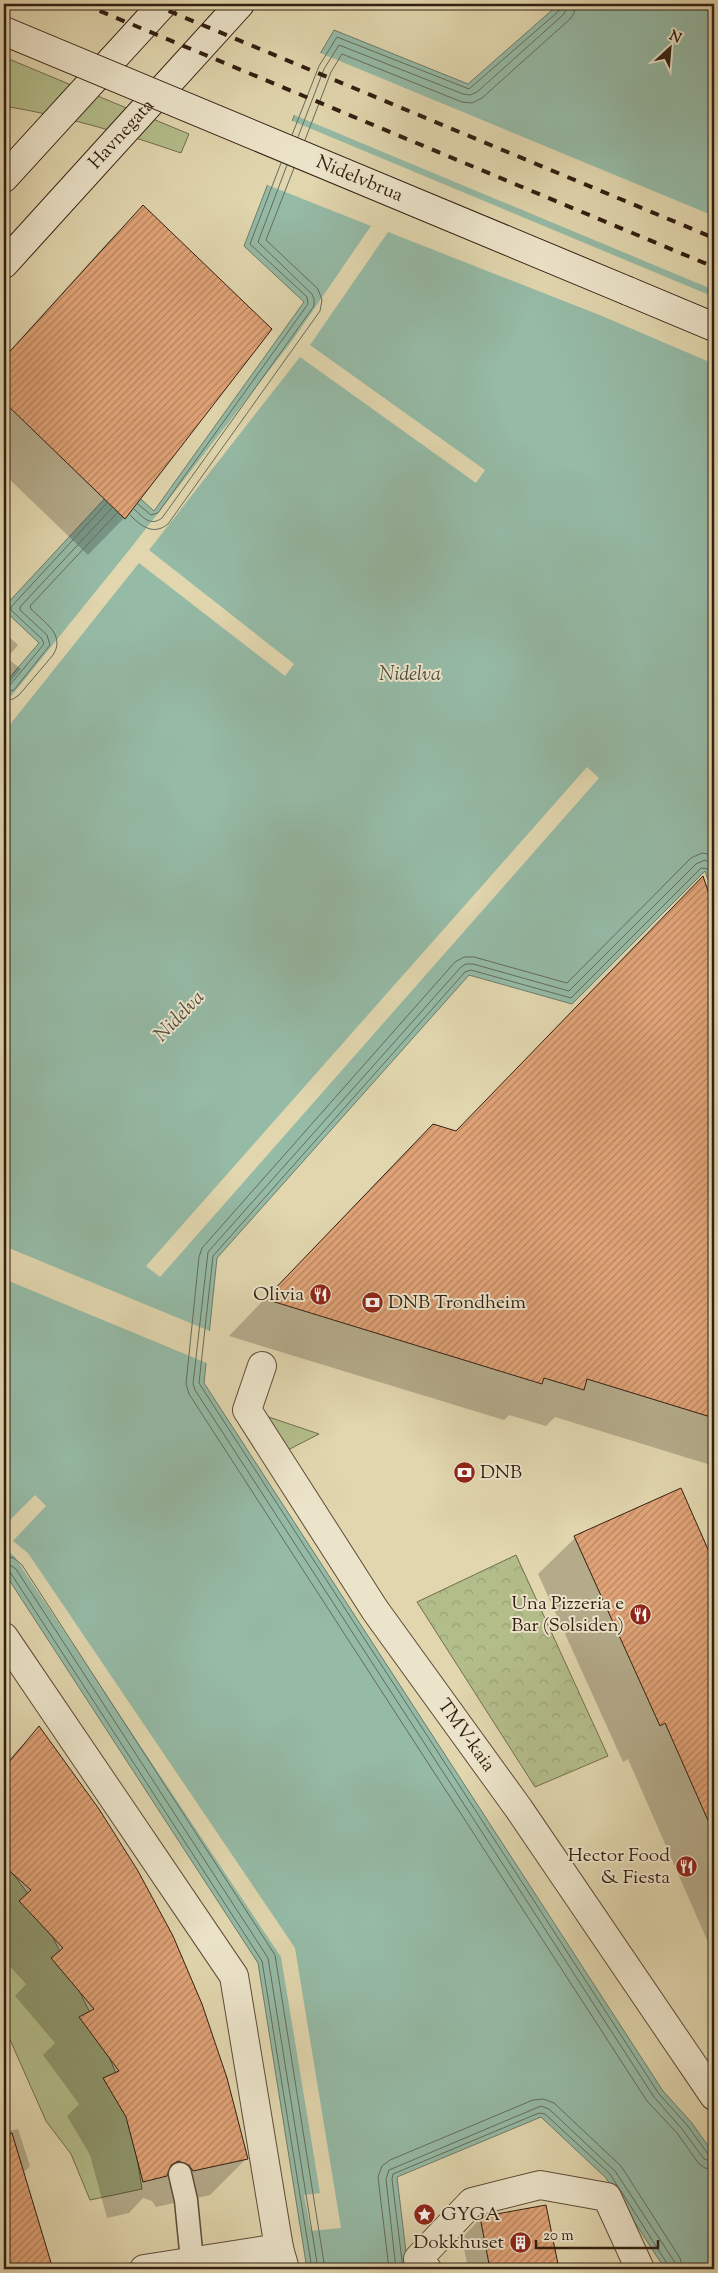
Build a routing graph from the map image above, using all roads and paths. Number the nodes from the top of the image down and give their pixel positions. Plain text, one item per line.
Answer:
1 (163, 4) edge
2 (240, 4) edge
3 (4, 31) edge
4 (4, 178) edge
5 (4, 264) edge
6 (714, 327) edge
7 (262, 1366) dead end
8 (4, 1637) edge
9 (714, 2096) edge
10 (180, 2174) dead end
11 (282, 2259) edge
12 (192, 2262) junction
13 (144, 2269) edge
14 (427, 2269) edge
15 (640, 2269) edge

1 - 4 street
2 - 5 street, Havnegata
3 - 6 street, Nidelvbrua, bridge
7 - 9 street, TMV-kaia
8 - 11 street
10 - 12 lane
11 - 12 street
12 - 13 street
14 - 15 street

